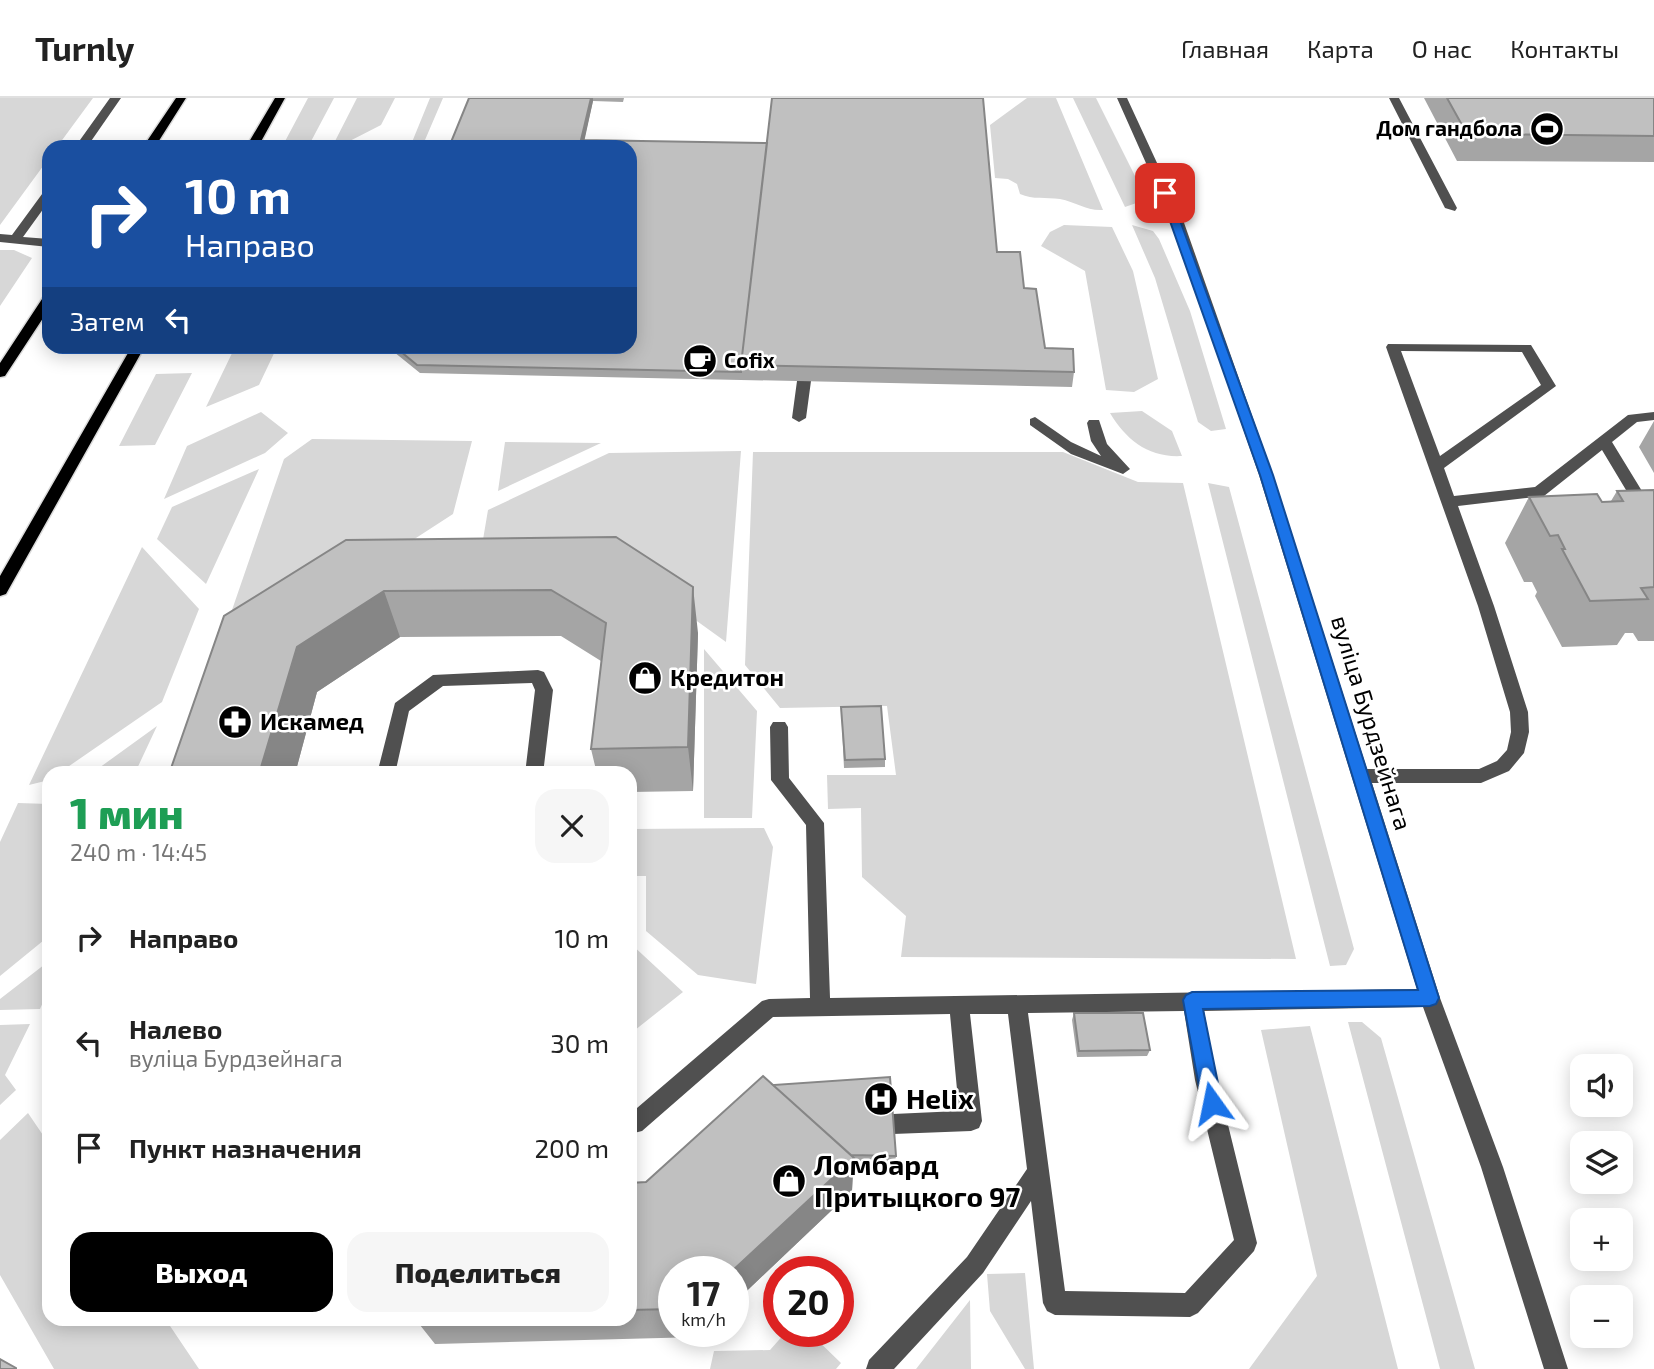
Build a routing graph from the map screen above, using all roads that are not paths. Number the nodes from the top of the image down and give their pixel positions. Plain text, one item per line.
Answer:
1 (116, 98) edge
2 (181, 98) edge
3 (280, 98) edge
4 (1122, 98) edge
5 (1394, 98) edge
6 (86, 140) edge
7 (154, 140) edge
8 (256, 140) edge
9 (42, 203) edge
10 (1451, 208) dead end
11 (0, 238) edge
12 (16, 238) junction
13 (42, 242) edge
14 (42, 310) edge
15 (134, 354) edge
16 (0, 373) edge
17 (804, 381) edge
18 (1654, 416) edge
19 (799, 418) dead end
20 (1035, 422) dead end
21 (1094, 424) dead end
22 (1604, 441) junction
23 (1437, 466) junction
24 (1637, 496) edge
25 (1450, 502) junction
26 (0, 590) edge
27 (779, 727) dead end
28 (388, 766) edge
29 (535, 766) edge
30 (1361, 776) junction
31 (1430, 998) junction
32 (1192, 1000) junction
33 (1017, 1004) junction
34 (960, 1005) junction
35 (820, 1007) junction
36 (637, 1121) edge
37 (893, 1124) edge
38 (1037, 1172) junction
39 (878, 1369) edge
40 (1556, 1369) edge

1 - 6 street
2 - 7 main road
3 - 8 main road
4 - 30 street, вуліца Бурдзейнага
5 - 10 street
9 - 12 street
11 - 12 street
12 - 13 street
14 - 16 main road
15 - 26 main road
17 - 19 street
18 - 22 street
20 - 21 street
22 - 24 street
22 - 25 street
23 - 23 street
23 - 25 street
25 - 30 street
27 - 35 street
28 - 29 street
30 - 31 street, вуліца Бурдзейнага
31 - 32 street
31 - 40 street, вуліца Бурдзейнага
32 - 33 street
32 - 38 street
33 - 34 street
33 - 38 street
34 - 35 street
34 - 37 street
35 - 36 street
38 - 39 street

